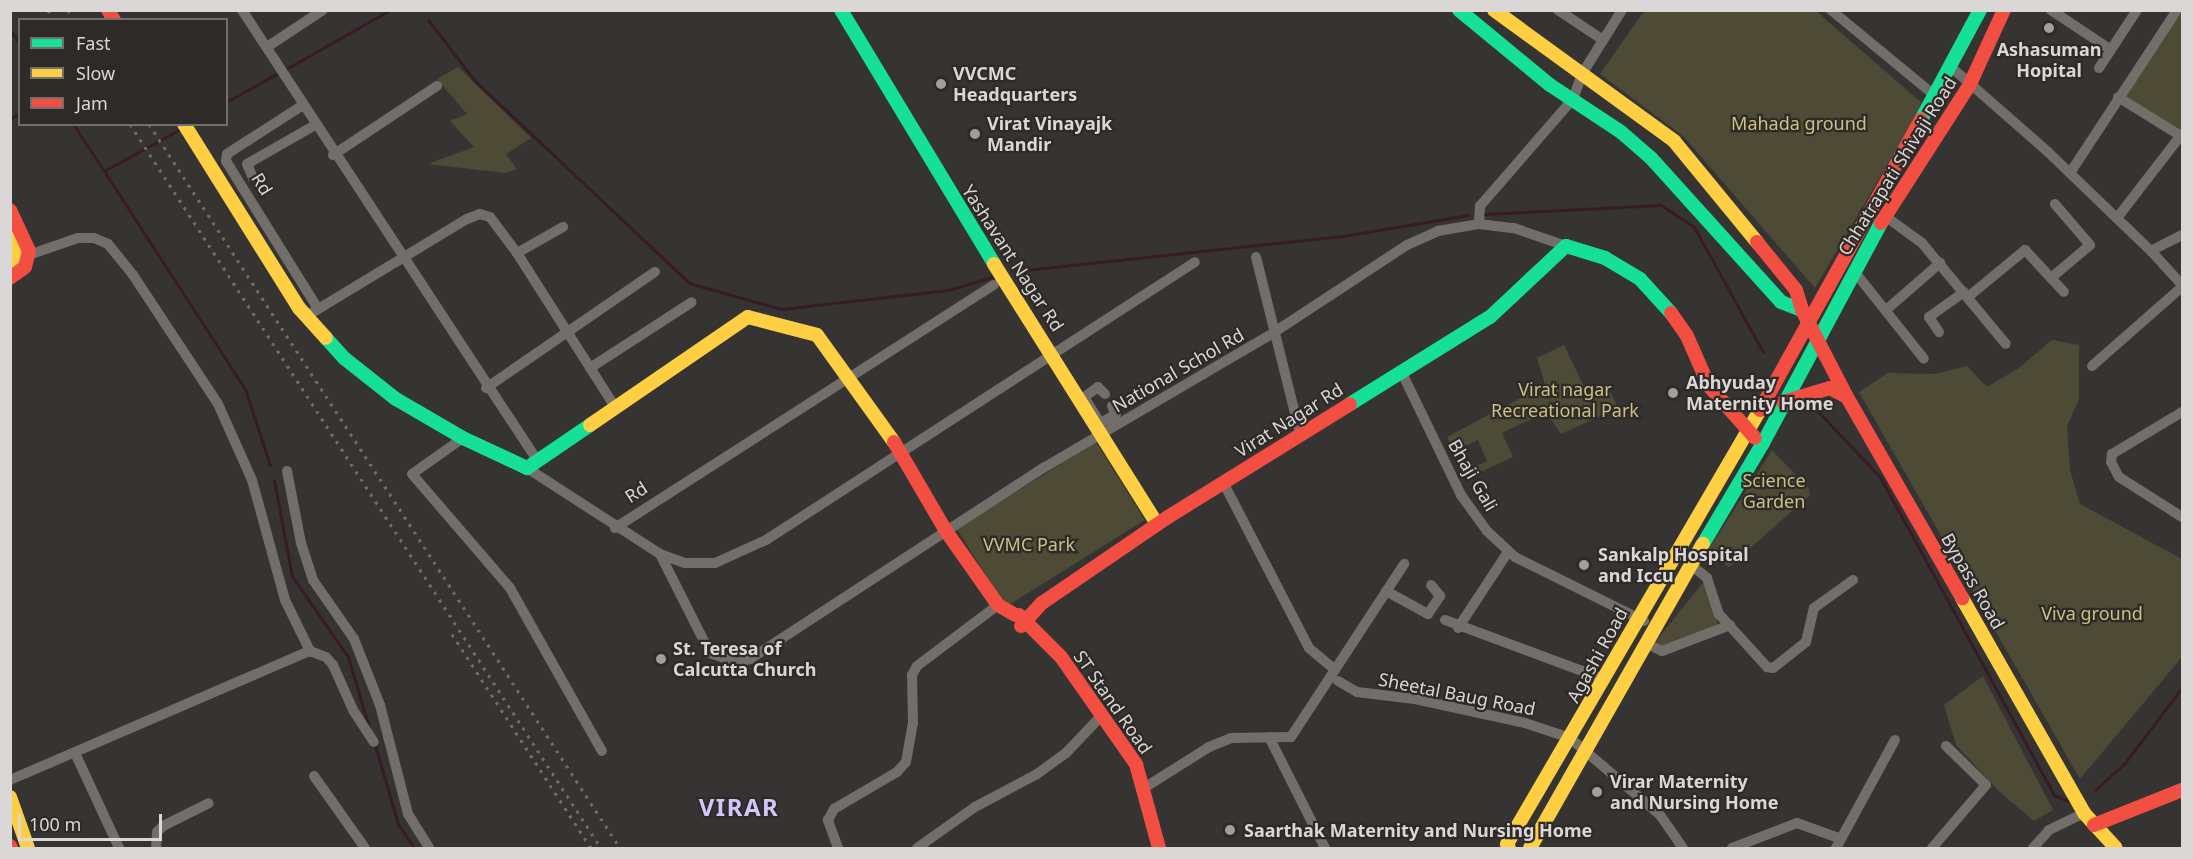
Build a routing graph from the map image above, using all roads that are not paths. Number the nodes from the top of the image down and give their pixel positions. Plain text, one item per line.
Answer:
1 (242, 10) edge
2 (323, 10) edge
3 (841, 10) edge
4 (852, 10) edge
5 (1460, 10) edge
6 (1494, 10) edge
7 (1558, 10) edge
8 (1622, 10) edge
9 (1832, 10) edge
10 (1980, 10) edge
11 (2004, 10) edge
12 (2051, 10) edge
13 (2137, 10) edge
14 (2177, 10) edge
15 (1603, 40) junction
16 (267, 47) junction
17 (2111, 50) junction
18 (1951, 67) junction
19 (2099, 68) dead end
20 (1582, 74) junction
21 (437, 86) dead end
22 (1969, 86) junction
23 (1934, 95) junction
24 (2118, 97) junction
25 (1573, 99) junction
26 (303, 105) junction
27 (315, 125) junction
28 (185, 126) edge
29 (2182, 135) edge
30 (333, 155) junction
31 (2070, 173) junction
32 (253, 178) dead end
33 (2055, 204) dead end
34 (10, 210) edge
35 (1885, 216) junction
36 (2117, 218) junction
37 (1479, 221) junction
38 (563, 227) dead end
39 (10, 231) edge
40 (2182, 235) edge
41 (1566, 246) junction
42 (2151, 251) junction
43 (517, 253) junction
44 (401, 256) junction
45 (1256, 256) dead end
46 (19, 260) edge
47 (1195, 262) dead end
48 (1940, 263) junction
49 (1854, 271) junction
50 (655, 272) dead end
51 (10, 278) edge
52 (2051, 278) junction
53 (1000, 282) junction
54 (2182, 286) edge
55 (2064, 292) dead end
56 (1966, 294) junction
57 (692, 302) dead end
58 (318, 309) junction
59 (1802, 310) junction
60 (1886, 310) junction
61 (305, 317) junction
62 (1810, 324) junction
63 (1939, 332) dead end
64 (1273, 333) junction
65 (567, 334) junction
66 (1819, 340) junction
67 (2006, 344) dead end
68 (1054, 356) junction
69 (1924, 359) dead end
70 (2092, 366) dead end
71 (590, 368) junction
72 (1402, 373) junction
73 (849, 375) junction
74 (486, 388) junction
75 (1105, 394) dead end
76 (1847, 397) junction
77 (1783, 402) junction
78 (1112, 406) dead end
79 (615, 407) junction
80 (2182, 412) edge
81 (1098, 428) junction
82 (1298, 430) junction
83 (1747, 434) junction
84 (463, 438) junction
85 (1763, 443) junction
86 (901, 452) junction
87 (532, 464) junction
88 (287, 471) dead end
89 (1223, 482) junction
90 (2182, 517) edge
91 (1155, 521) junction
92 (615, 528) junction
93 (946, 531) junction
94 (1508, 552) junction
95 (660, 554) junction
96 (1404, 564) dead end
97 (1691, 565) junction
98 (1411, 573) dead end
99 (1853, 580) dead end
100 (1431, 585) dead end
101 (1389, 593) junction
102 (998, 605) junction
103 (1638, 619) junction
104 (1020, 620) junction
105 (1445, 620) dead end
106 (1730, 625) junction
107 (1655, 626) junction
108 (1458, 628) junction
109 (1652, 646) dead end
110 (310, 651) junction
111 (1336, 675) junction
112 (1604, 679) junction
113 (1102, 715) junction
114 (1269, 737) junction
115 (1570, 738) junction
116 (1895, 740) dead end
117 (374, 742) dead end
118 (1946, 746) dead end
119 (1588, 750) junction
120 (602, 751) dead end
121 (75, 753) junction
122 (314, 776) dead end
123 (10, 780) edge
124 (1144, 788) junction
125 (2182, 790) edge
126 (10, 796) edge
127 (2182, 799) edge
128 (209, 803) dead end
129 (2084, 813) junction
130 (2097, 829) junction
131 (1838, 843) edge
132 (157, 848) edge
133 (28, 849) edge
134 (119, 849) edge
135 (365, 849) edge
136 (429, 849) edge
137 (838, 849) edge
138 (917, 849) edge
139 (1159, 849) edge
140 (1325, 849) edge
141 (1509, 849) edge
142 (1530, 849) edge
143 (1683, 849) edge
144 (1732, 849) edge
145 (1932, 849) edge
146 (2033, 849) edge
147 (2116, 849) edge

1 - 16 street
2 - 16 street
3 - 53 street, Yashavant Nagar Rd
4 - 53 street
5 - 25 street
6 - 20 street, Bypass Road
7 - 15 street
8 - 15 street
9 - 23 street
10 - 18 street, Agashi Road
11 - 22 street, Chhatrapati Shivaji Road
12 - 17 street
13 - 17 street
14 - 24 street
15 - 20 street
16 - 26 street
17 - 19 street
18 - 22 street
18 - 23 street, Agashi Road
20 - 25 street
20 - 59 street, Bypass Road
21 - 30 street
22 - 31 street
22 - 35 street, Chhatrapati Shivaji Road
23 - 62 street, Agashi Road
24 - 29 street
24 - 31 street
25 - 37 street
25 - 59 street
26 - 27 street
26 - 58 street, Rd
27 - 30 street
27 - 32 street
28 - 61 street
29 - 36 street
30 - 44 street
31 - 36 street
33 - 52 street
34 - 46 street
35 - 48 street
35 - 49 street, Chhatrapati Shivaji Road
36 - 42 street
37 - 41 street, National Schol Rd
37 - 64 street, National Schol Rd
38 - 43 street
39 - 46 street
40 - 42 street
41 - 72 street, Virat Nagar Rd
41 - 83 street
42 - 54 street
43 - 44 street
43 - 65 street
44 - 58 street
44 - 74 street
45 - 64 street
46 - 51 street
46 - 110 street
47 - 68 street
48 - 56 street
48 - 60 street
49 - 60 street
49 - 66 street, Chhatrapati Shivaji Road
50 - 65 street
52 - 55 street
52 - 56 street
53 - 68 street, Yashavant Nagar Rd
53 - 73 street, Rd
54 - 70 street
56 - 63 street
56 - 67 street
57 - 71 street
58 - 61 street
59 - 62 street, Bypass Road
60 - 69 street
61 - 84 street
62 - 66 street, Bypass Road
62 - 83 street, Agashi Road
64 - 81 street, National Schol Rd
64 - 82 street
65 - 71 street
65 - 74 street
66 - 76 street, Bypass Road
66 - 77 street, Agashi Road
68 - 81 street, Yashavant Nagar Rd
68 - 86 street
71 - 79 street
72 - 82 street, Virat Nagar Rd
72 - 94 street, Bhaji Gali
73 - 79 street
73 - 86 street
73 - 92 street, Rd
74 - 87 street
75 - 81 street
76 - 77 street
76 - 129 street, Bypass Road
77 - 85 street, Agashi Road
78 - 81 street
79 - 87 street
80 - 90 street
81 - 91 street, Yashavant Nagar Rd
81 - 93 street, National Schol Rd
82 - 89 street, Virat Nagar Rd
82 - 91 street
83 - 85 street
83 - 103 street, Agashi Road
84 - 87 street
84 - 120 street
85 - 97 street, Agashi Road
86 - 93 street
86 - 95 street
87 - 92 street
88 - 136 street
89 - 91 street, Virat Nagar Rd
89 - 111 street, Sheetal Baug Road
91 - 104 street, Virat Nagar Rd
92 - 95 street
93 - 95 street, National Schol Rd
93 - 102 street
94 - 103 street, Bhaji Gali
94 - 108 street
96 - 101 street
97 - 106 street
97 - 107 street, Agashi Road
98 - 101 street
99 - 106 street
100 - 101 street
101 - 111 street
102 - 104 street, ST Stand Road
102 - 137 street
103 - 107 street, Bhaji Gali
103 - 112 street, Agashi Road
104 - 113 street, ST Stand Road
105 - 108 street
106 - 109 street
107 - 119 street, Agashi Road
108 - 112 street
110 - 117 street
110 - 121 street
111 - 114 street
111 - 115 street, Sheetal Baug Road
112 - 115 street, Agashi Road
113 - 124 street, ST Stand Road
113 - 138 street
114 - 124 street
114 - 140 street
115 - 119 street, Sheetal Baug Road
115 - 141 street, Agashi Road
116 - 131 street
118 - 145 street
119 - 142 street, Agashi Road
119 - 143 street, Sheetal Baug Road
121 - 123 street
121 - 134 street
122 - 135 street
124 - 139 street, ST Stand Road
125 - 130 street
126 - 133 street
127 - 130 street
128 - 132 street
129 - 130 street, Bypass Road
129 - 146 street
130 - 147 street, Bypass Road
131 - 144 street

